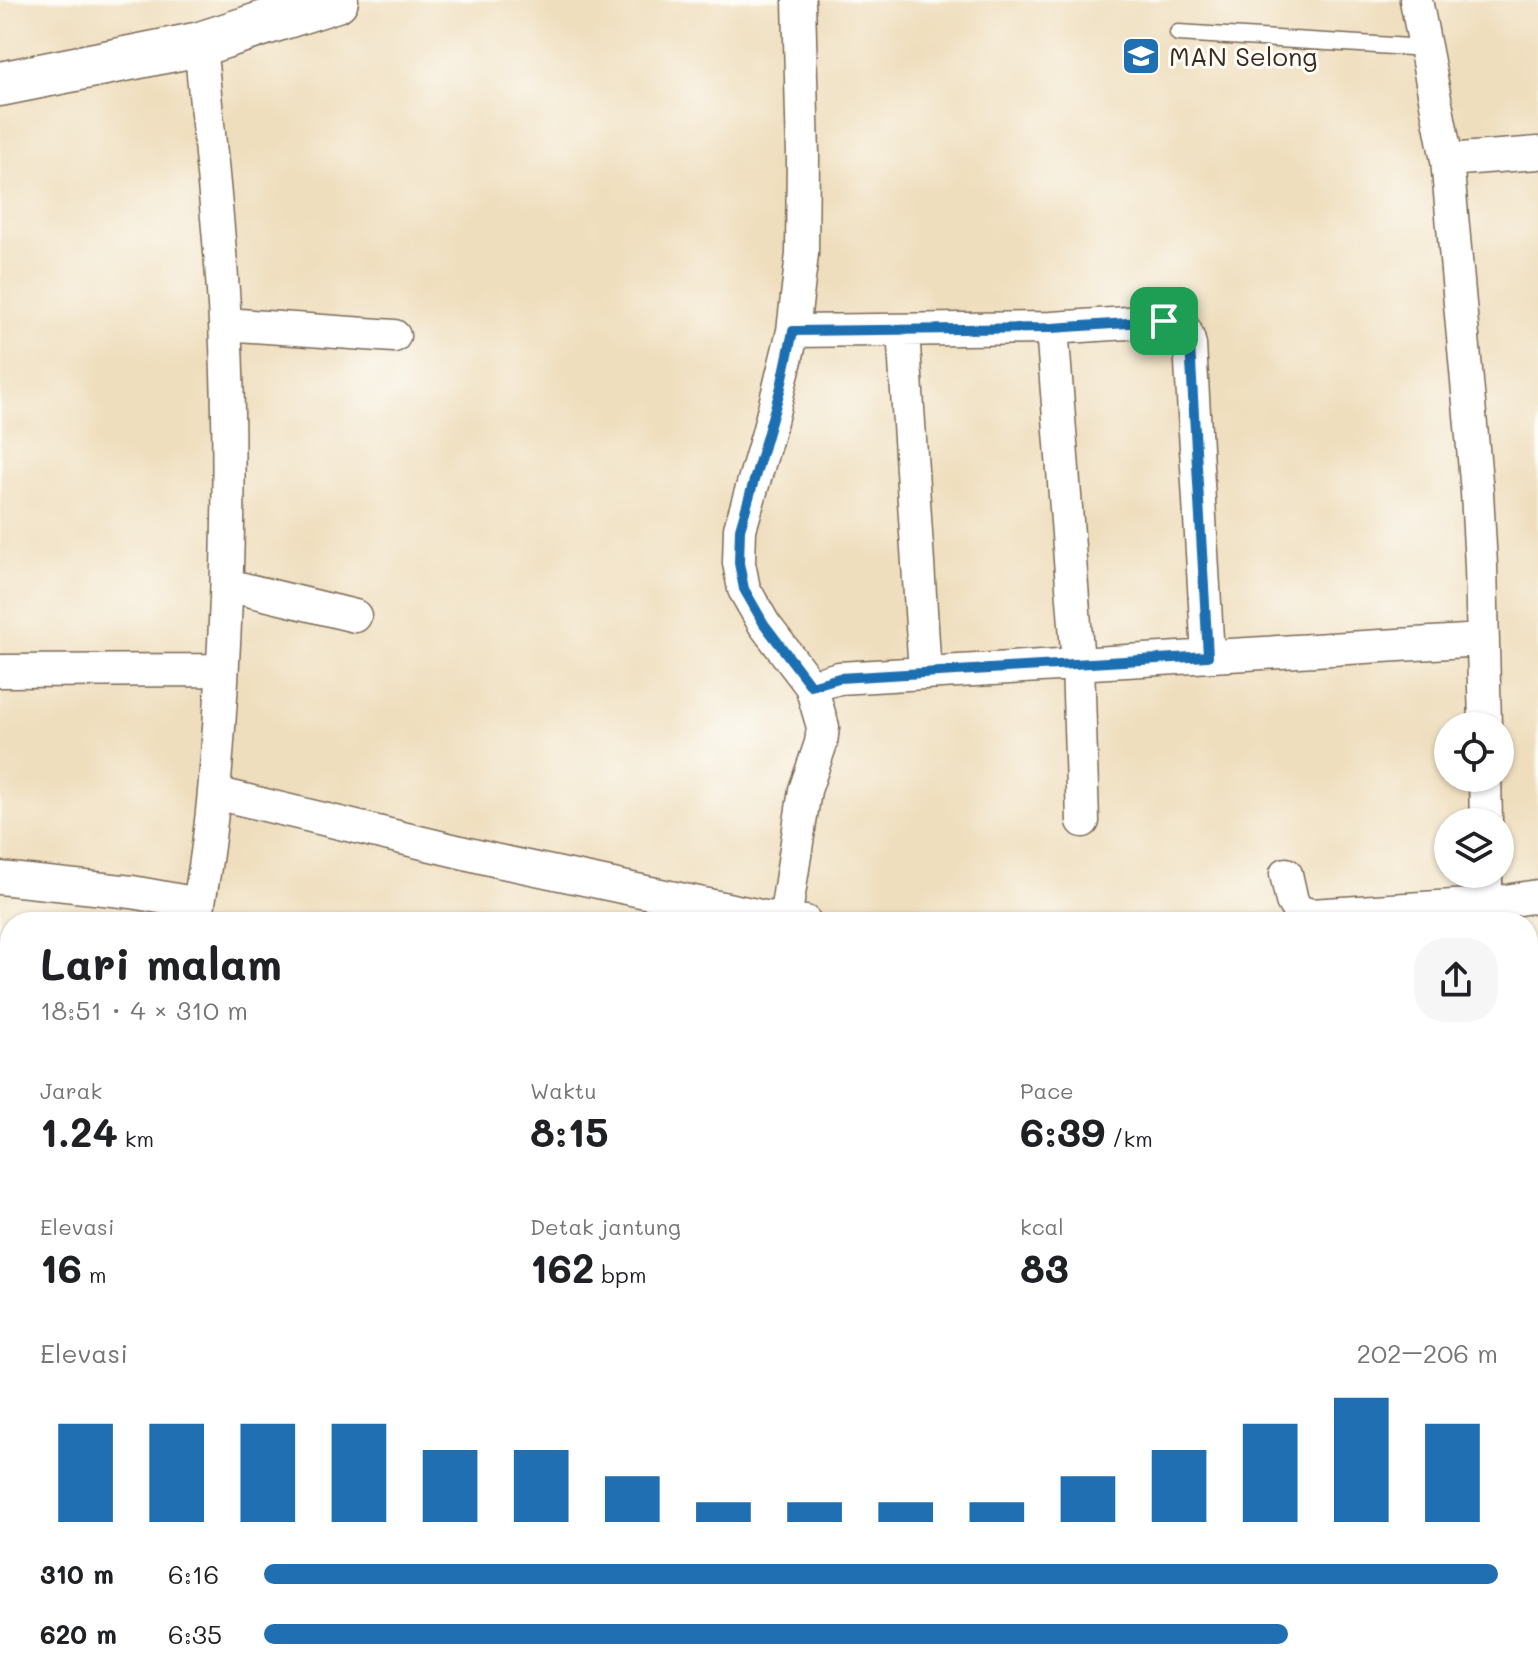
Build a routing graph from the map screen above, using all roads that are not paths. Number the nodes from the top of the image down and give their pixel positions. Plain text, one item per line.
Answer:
1 (336, 0) edge
2 (799, 0) edge
3 (1416, 0) edge
4 (1178, 33) dead end
5 (200, 44) junction
6 (1426, 48) junction
7 (0, 84) edge
8 (1538, 153) edge
9 (1447, 160) junction
10 (225, 324) junction
11 (1052, 328) junction
12 (903, 330) junction
13 (793, 331) junction
14 (394, 336) dead end
15 (227, 585) junction
16 (355, 616) dead end
17 (1483, 640) junction
18 (1208, 656) junction
19 (1078, 663) junction
20 (222, 670) junction
21 (0, 671) edge
22 (925, 673) junction
23 (811, 686) junction
24 (1485, 712) edge
25 (215, 793) junction
26 (1083, 821) dead end
27 (1286, 874) dead end
28 (0, 878) edge
29 (1538, 896) edge
30 (1486, 900) edge
31 (194, 912) edge
32 (197, 912) edge
33 (740, 912) edge
34 (796, 912) edge
35 (1301, 912) edge
36 (1369, 912) edge

1 - 5 street
2 - 13 street
3 - 6 street
4 - 6 lane
5 - 7 street
5 - 10 street
6 - 9 street
8 - 9 street
9 - 17 street
10 - 14 street
10 - 15 street
11 - 12 street
11 - 18 street
11 - 19 street
12 - 13 street
12 - 22 street
13 - 23 street
15 - 16 street
15 - 20 street
17 - 18 street
17 - 24 street
18 - 19 street
19 - 22 street
19 - 26 street
20 - 21 street
20 - 25 street
22 - 23 street
23 - 34 street
25 - 32 street
25 - 33 street
27 - 35 street
28 - 31 street
29 - 30 street
30 - 36 street

